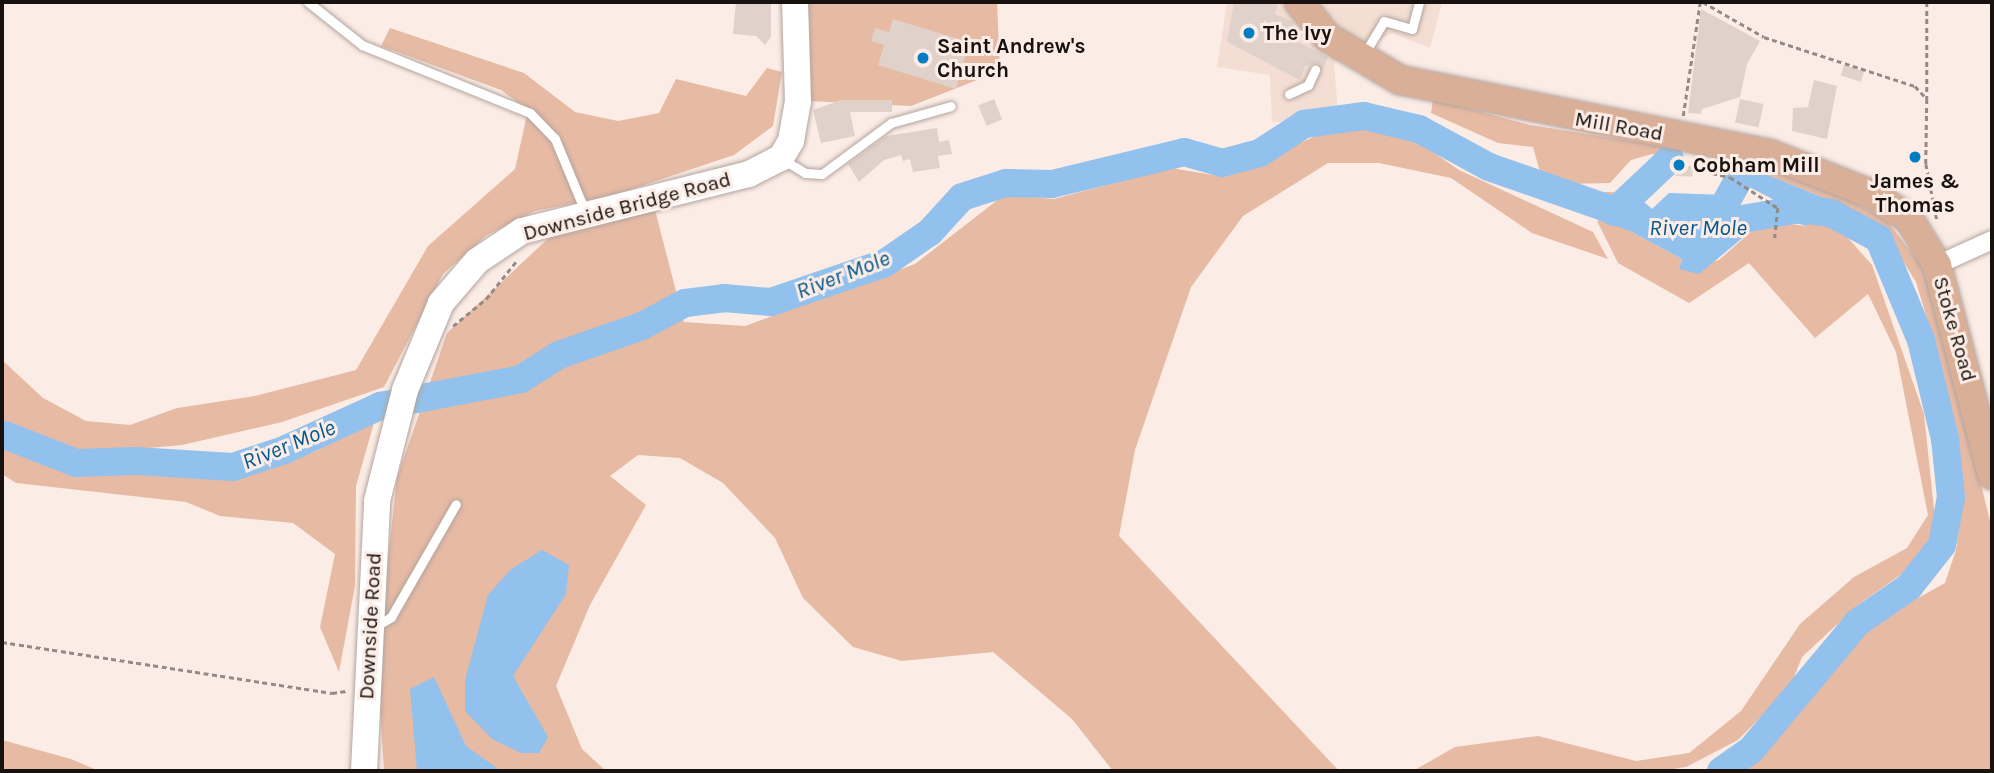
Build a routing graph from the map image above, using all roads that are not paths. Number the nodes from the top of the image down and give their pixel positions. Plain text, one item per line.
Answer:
1 (308, 2) edge
2 (795, 2) edge
3 (1299, 2) edge
4 (1317, 2) edge
5 (1419, 2) edge
6 (1369, 46) junction
7 (1315, 70) dead end
8 (1431, 84) junction
9 (1289, 94) dead end
10 (951, 106) dead end
11 (781, 158) junction
12 (585, 213) junction
13 (1992, 240) edge
14 (1944, 262) junction
15 (1992, 475) edge
16 (380, 482) joint
17 (456, 504) dead end
18 (370, 630) junction
19 (364, 771) edge

1 - 12 lane
2 - 11 street
3 - 8 main road
4 - 6 main road
5 - 6 lane
6 - 8 main road
7 - 9 lane
8 - 14 main road, Mill Road
10 - 11 lane
11 - 12 street, Downside Bridge Road
12 - 16 street, Downside Bridge Road
13 - 14 street
14 - 15 main road, Stoke Road
16 - 18 street, Downside Road
17 - 18 lane
18 - 19 street, Downside Road

